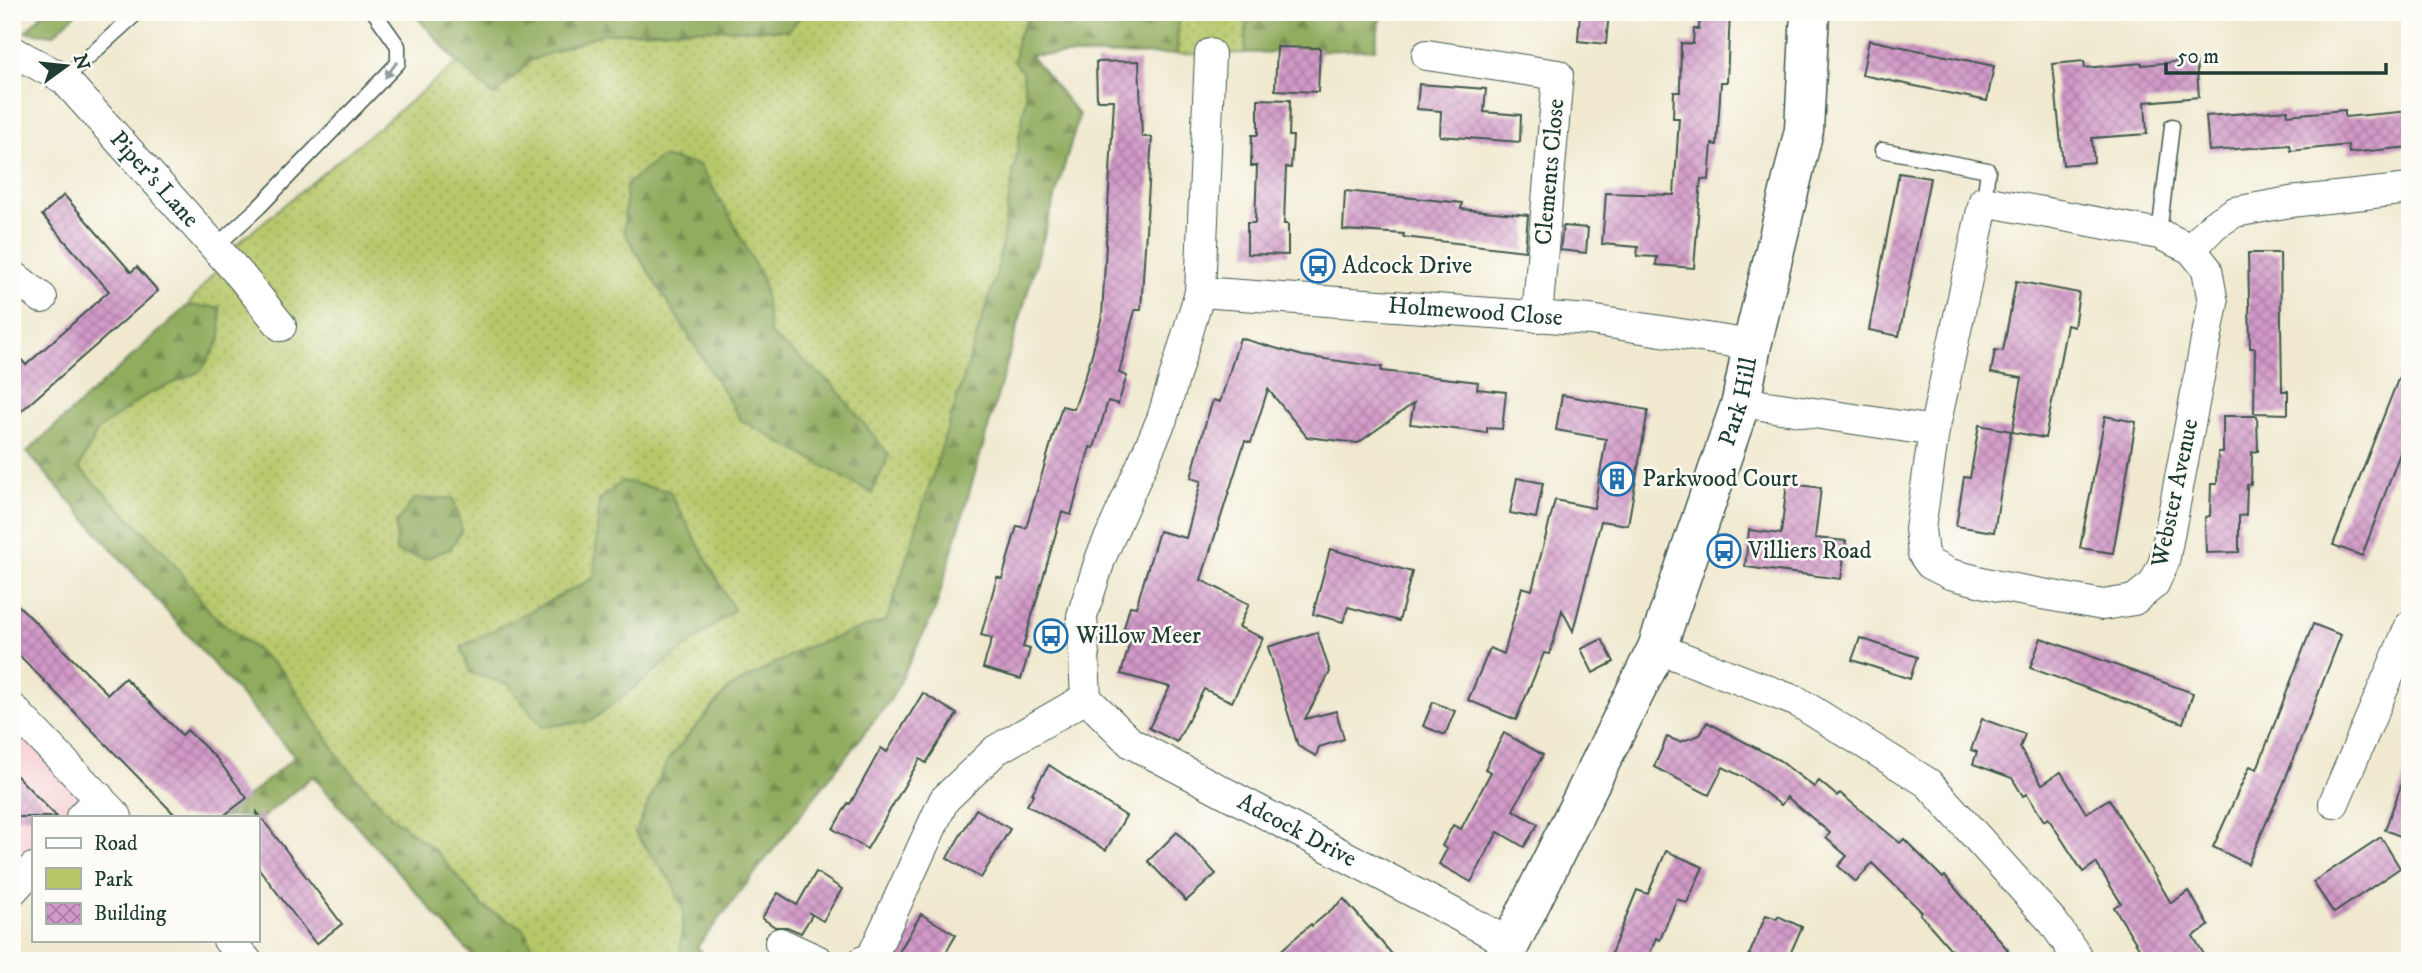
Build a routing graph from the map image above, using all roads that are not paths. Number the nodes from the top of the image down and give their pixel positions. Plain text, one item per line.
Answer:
1 (138, 12) edge
2 (374, 12) edge
3 (1810, 12) edge
4 (12, 51) edge
5 (1210, 54) dead end
6 (1427, 55) dead end
7 (64, 79) junction
8 (2172, 126) dead end
9 (1882, 150) dead end
10 (2410, 189) edge
11 (1984, 201) junction
12 (2159, 234) junction
13 (215, 247) junction
14 (2190, 249) junction
15 (12, 275) edge
16 (1199, 292) junction
17 (42, 298) dead end
18 (1537, 317) junction
19 (281, 326) dead end
20 (1752, 345) junction
21 (1741, 402) junction
22 (1934, 431) junction
23 (2410, 626) edge
24 (1657, 648) junction
25 (1086, 698) junction
26 (12, 708) edge
27 (2334, 803) dead end
28 (99, 811) edge
29 (32, 869) edge
30 (12, 891) edge
31 (230, 942) edge
32 (780, 943) dead end
33 (1507, 952) edge
34 (247, 961) edge
35 (819, 961) edge
36 (863, 961) edge
37 (2080, 961) edge

1 - 7 lane
2 -> 13 lane
3 - 20 street, Park Hill
4 - 7 street, Piper's Lane
5 - 16 street
6 - 18 street, Clements Close
7 - 13 street, Piper's Lane
8 - 12 lane
9 - 11 lane
10 - 14 street
11 - 12 street
11 - 22 street, Webster Avenue
12 - 14 street
13 - 19 street, Piper's Lane
14 - 22 street, Webster Avenue
15 - 17 street
16 - 18 street, Holmewood Close
16 - 25 street
18 - 20 street, Holmewood Close
20 - 21 street, Park Hill
21 - 22 street
21 - 24 street, Park Hill
23 - 27 street
24 - 33 street, Park Hill
24 - 37 street
25 - 33 street, Adcock Drive
25 - 36 street
26 - 28 street
29 - 30 street
31 - 34 street
32 - 35 street

